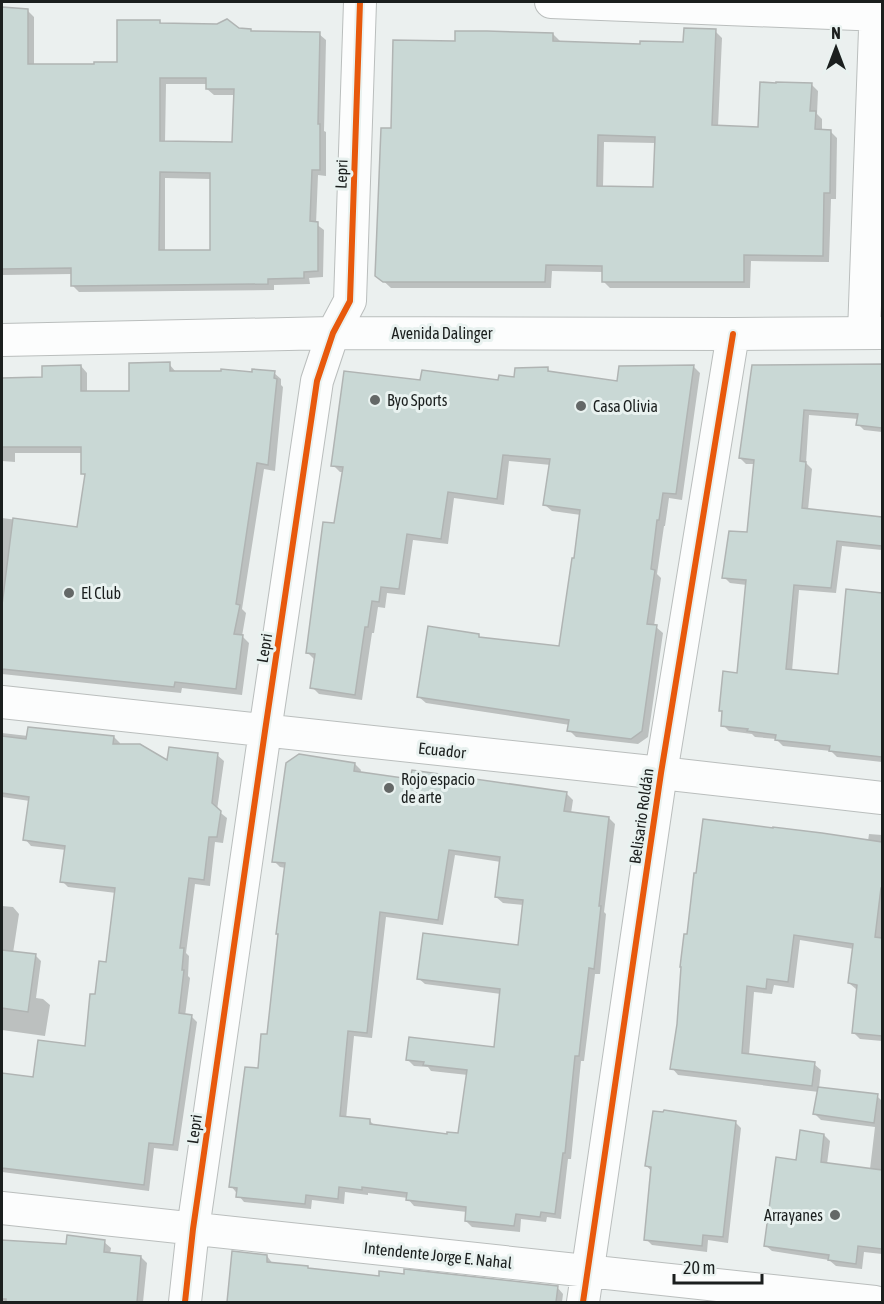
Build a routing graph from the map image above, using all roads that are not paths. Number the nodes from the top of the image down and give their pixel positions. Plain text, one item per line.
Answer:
1 (360, 2) edge
2 (551, 2) edge
3 (878, 10) edge
4 (333, 333) junction
5 (873, 333) edge
6 (733, 334) junction
7 (2, 340) edge
8 (2, 702) edge
9 (265, 731) junction
10 (661, 773) junction
11 (882, 798) edge
12 (2, 1208) edge
13 (193, 1228) junction
14 (588, 1271) junction
15 (185, 1302) edge
16 (583, 1302) edge
17 (875, 1302) edge

1 - 4 street, Lepri
2 - 3 street
3 - 5 street
4 - 6 street, Avenida Dalinger
4 - 7 street, Avenida Dalinger
4 - 9 street, Lepri
5 - 6 street, Avenida Dalinger
6 - 10 street, Belisario Roldán
8 - 9 street, Ecuador
9 - 10 street, Ecuador
9 - 13 street, Lepri
10 - 11 street, Ecuador
10 - 14 street, Belisario Roldán
12 - 13 street, Intendente Jorge E. Nahal
13 - 14 street, Intendente Jorge E. Nahal
13 - 15 street, Lepri
14 - 16 street, Belisario Roldán
14 - 17 street, Intendente Jorge E. Nahal

